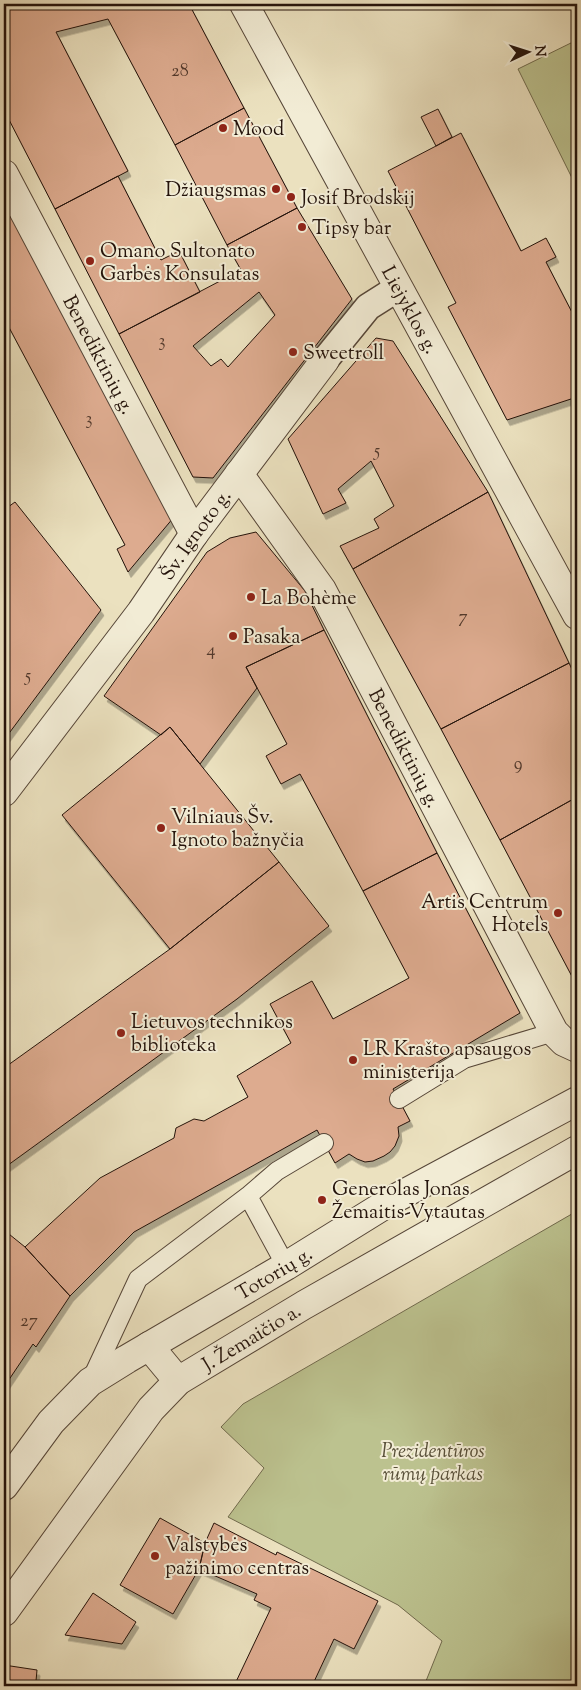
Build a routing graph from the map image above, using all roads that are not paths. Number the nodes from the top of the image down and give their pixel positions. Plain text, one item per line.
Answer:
1 (244, 4) edge
2 (4, 174) edge
3 (398, 288) junction
4 (325, 360) joint
5 (239, 474) junction
6 (194, 534) junction
7 (577, 614) edge
8 (4, 792) edge
9 (554, 1032) junction
10 (577, 1048) edge
11 (399, 1099) dead end
12 (577, 1101) edge
13 (324, 1143) dead end
14 (577, 1150) edge
15 (248, 1196) junction
16 (286, 1266) junction
17 (304, 1305) junction
18 (149, 1346) junction
19 (178, 1381) junction
20 (90, 1382) junction
21 (4, 1486) edge
22 (4, 1612) edge

1 - 3 street, Liejyklos g.
2 - 6 street, Benediktinių g.
3 - 4 street, Šv. Ignoto g.
3 - 7 street, Liejyklos g.
4 - 5 street, Šv. Ignoto g.
5 - 6 street, Šv. Ignoto g.
5 - 9 street, Benediktinių g.
6 - 8 street, Šv. Ignoto g.
9 - 10 street
9 - 11 lane
12 - 16 street, Totorių g.
13 - 15 lane
14 - 17 street, J. Žemaičio a.
15 - 16 lane
15 - 20 lane
16 - 17 street
16 - 18 street, Totorių g.
17 - 19 street, J. Žemaičio a.
18 - 19 street
18 - 20 street, Totorių g.
19 - 22 street, J. Žemaičio a.
20 - 21 street, Totorių g.

